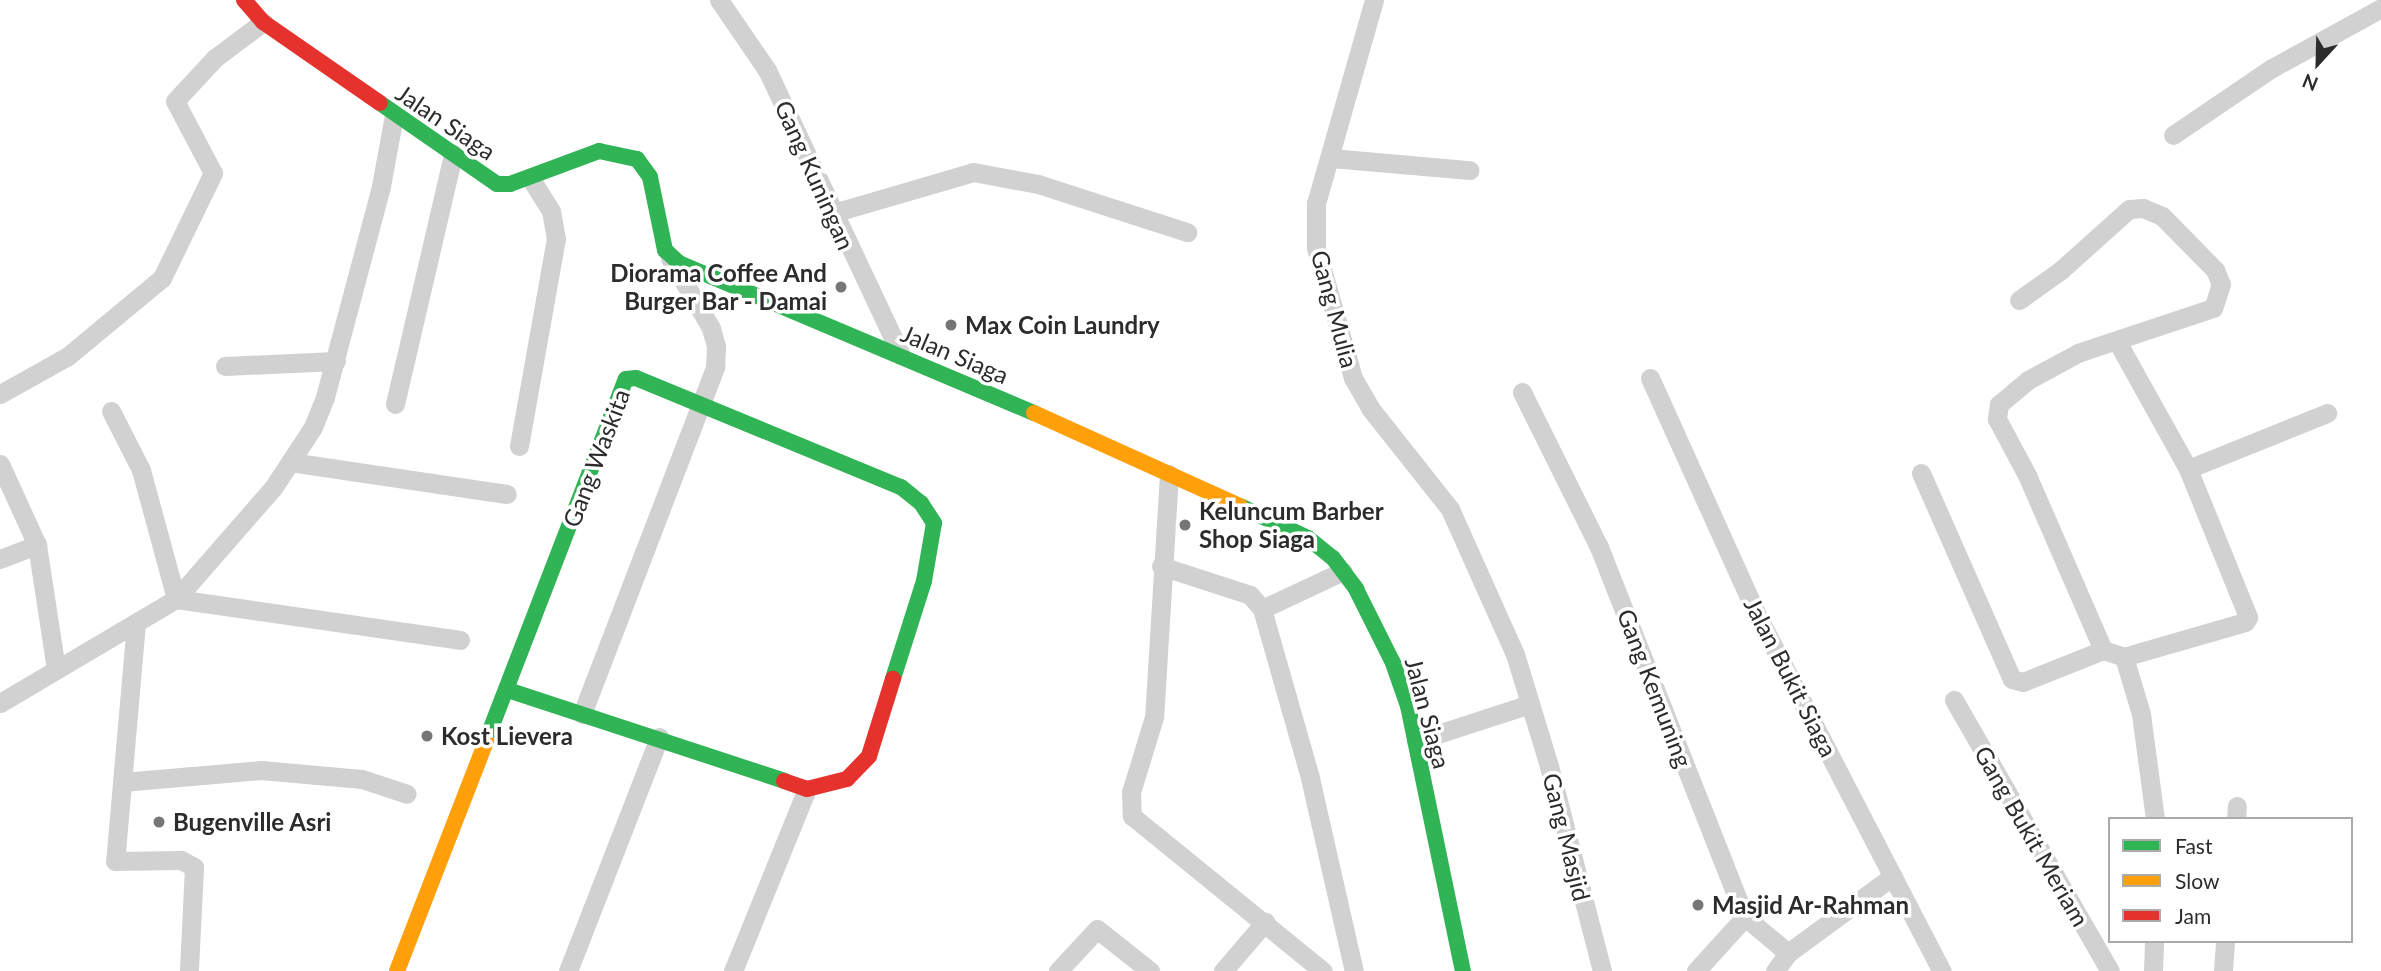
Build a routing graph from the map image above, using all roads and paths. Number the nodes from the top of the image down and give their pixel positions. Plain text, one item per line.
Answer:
1 (244, 0) edge
2 (719, 0) edge
3 (1374, 0) edge
4 (2381, 8) edge
5 (263, 22) junction
6 (394, 115) junction
7 (2173, 135) dead end
8 (453, 154) junction
9 (1331, 158) junction
10 (1469, 170) dead end
11 (530, 177) junction
12 (832, 213) junction
13 (1186, 232) dead end
14 (666, 250) junction
15 (2019, 300) dead end
16 (2118, 343) junction
17 (901, 355) junction
18 (336, 360) junction
19 (225, 366) dead end
20 (1650, 378) dead end
21 (1522, 392) dead end
22 (0, 394) edge
23 (396, 404) dead end
24 (701, 404) junction
25 (111, 411) dead end
26 (2327, 413) dead end
27 (519, 446) dead end
28 (290, 463) junction
29 (0, 464) edge
30 (2188, 469) junction
31 (1920, 473) dead end
32 (1169, 474) junction
33 (507, 494) dead end
34 (37, 545) junction
35 (0, 559) edge
36 (1160, 566) junction
37 (1343, 571) junction
38 (176, 599) junction
39 (1262, 609) junction
40 (136, 623) junction
41 (460, 640) dead end
42 (2103, 650) junction
43 (2124, 657) junction
44 (56, 669) junction
45 (508, 690) junction
46 (1954, 700) dead end
47 (0, 703) edge
48 (1530, 704) junction
49 (582, 714) junction
50 (659, 737) junction
51 (1416, 741) junction
52 (122, 782) junction
53 (807, 789) junction
54 (407, 794) dead end
55 (2155, 817) edge
56 (1894, 876) junction
57 (1745, 917) junction
58 (1265, 922) junction
59 (2154, 943) edge
60 (2225, 943) edge
61 (1788, 953) junction
62 (189, 971) edge
63 (397, 971) edge
64 (568, 971) edge
65 (733, 971) edge
66 (1058, 971) edge
67 (1150, 971) edge
68 (1223, 971) edge
69 (1323, 971) edge
70 (1354, 971) edge
71 (1463, 971) edge
72 (1602, 971) edge
73 (1696, 971) edge
74 (1774, 971) edge
75 (1942, 971) edge
76 (2110, 971) edge
77 (2153, 971) edge
78 (2223, 971) edge

1 - 5 street, Jalan Siaga
2 - 12 street, Gang Kuningan
3 - 9 street, Gang Mulia
4 - 7 street
5 - 6 street, Jalan Siaga
5 - 22 street
6 - 8 street, Jalan Siaga
6 - 18 street
8 - 11 street, Jalan Siaga
8 - 23 street
9 - 10 street
9 - 48 street, Gang Mulia
11 - 14 street, Jalan Siaga
11 - 27 street
12 - 13 street
12 - 17 street, Gang Kuningan
14 - 17 street, Jalan Siaga
14 - 24 street
15 - 16 street
16 - 30 street
16 - 42 street
17 - 32 street, Jalan Siaga
18 - 19 street
18 - 28 street
20 - 56 street, Jalan Bukit Siaga
21 - 57 street, Gang Kemuning
24 - 45 street, Gang Waskita
24 - 49 street
24 - 53 street
25 - 38 street
26 - 30 street
28 - 33 street
28 - 38 street
29 - 34 street
30 - 43 street
31 - 42 street
32 - 36 street
32 - 37 street, Jalan Siaga
34 - 35 street
34 - 44 street
36 - 39 street
36 - 58 street
37 - 39 street
37 - 51 street, Jalan Siaga
38 - 40 street
38 - 41 street
39 - 70 street
40 - 44 street
40 - 52 street
42 - 43 street
43 - 55 street
44 - 47 street
45 - 49 street
45 - 63 street
46 - 76 street, Gang Bukit Meriam
48 - 51 street
48 - 72 street, Gang Masjid
49 - 50 street
50 - 53 street
50 - 64 street
51 - 71 street, Jalan Siaga
52 - 54 street
52 - 62 street
53 - 65 street
56 - 61 street
56 - 75 street, Jalan Bukit Siaga
57 - 61 street, Gang Kemuning
57 - 73 street
58 - 68 street
58 - 69 street
59 - 77 street
60 - 78 street
61 - 74 street
66 - 67 street

